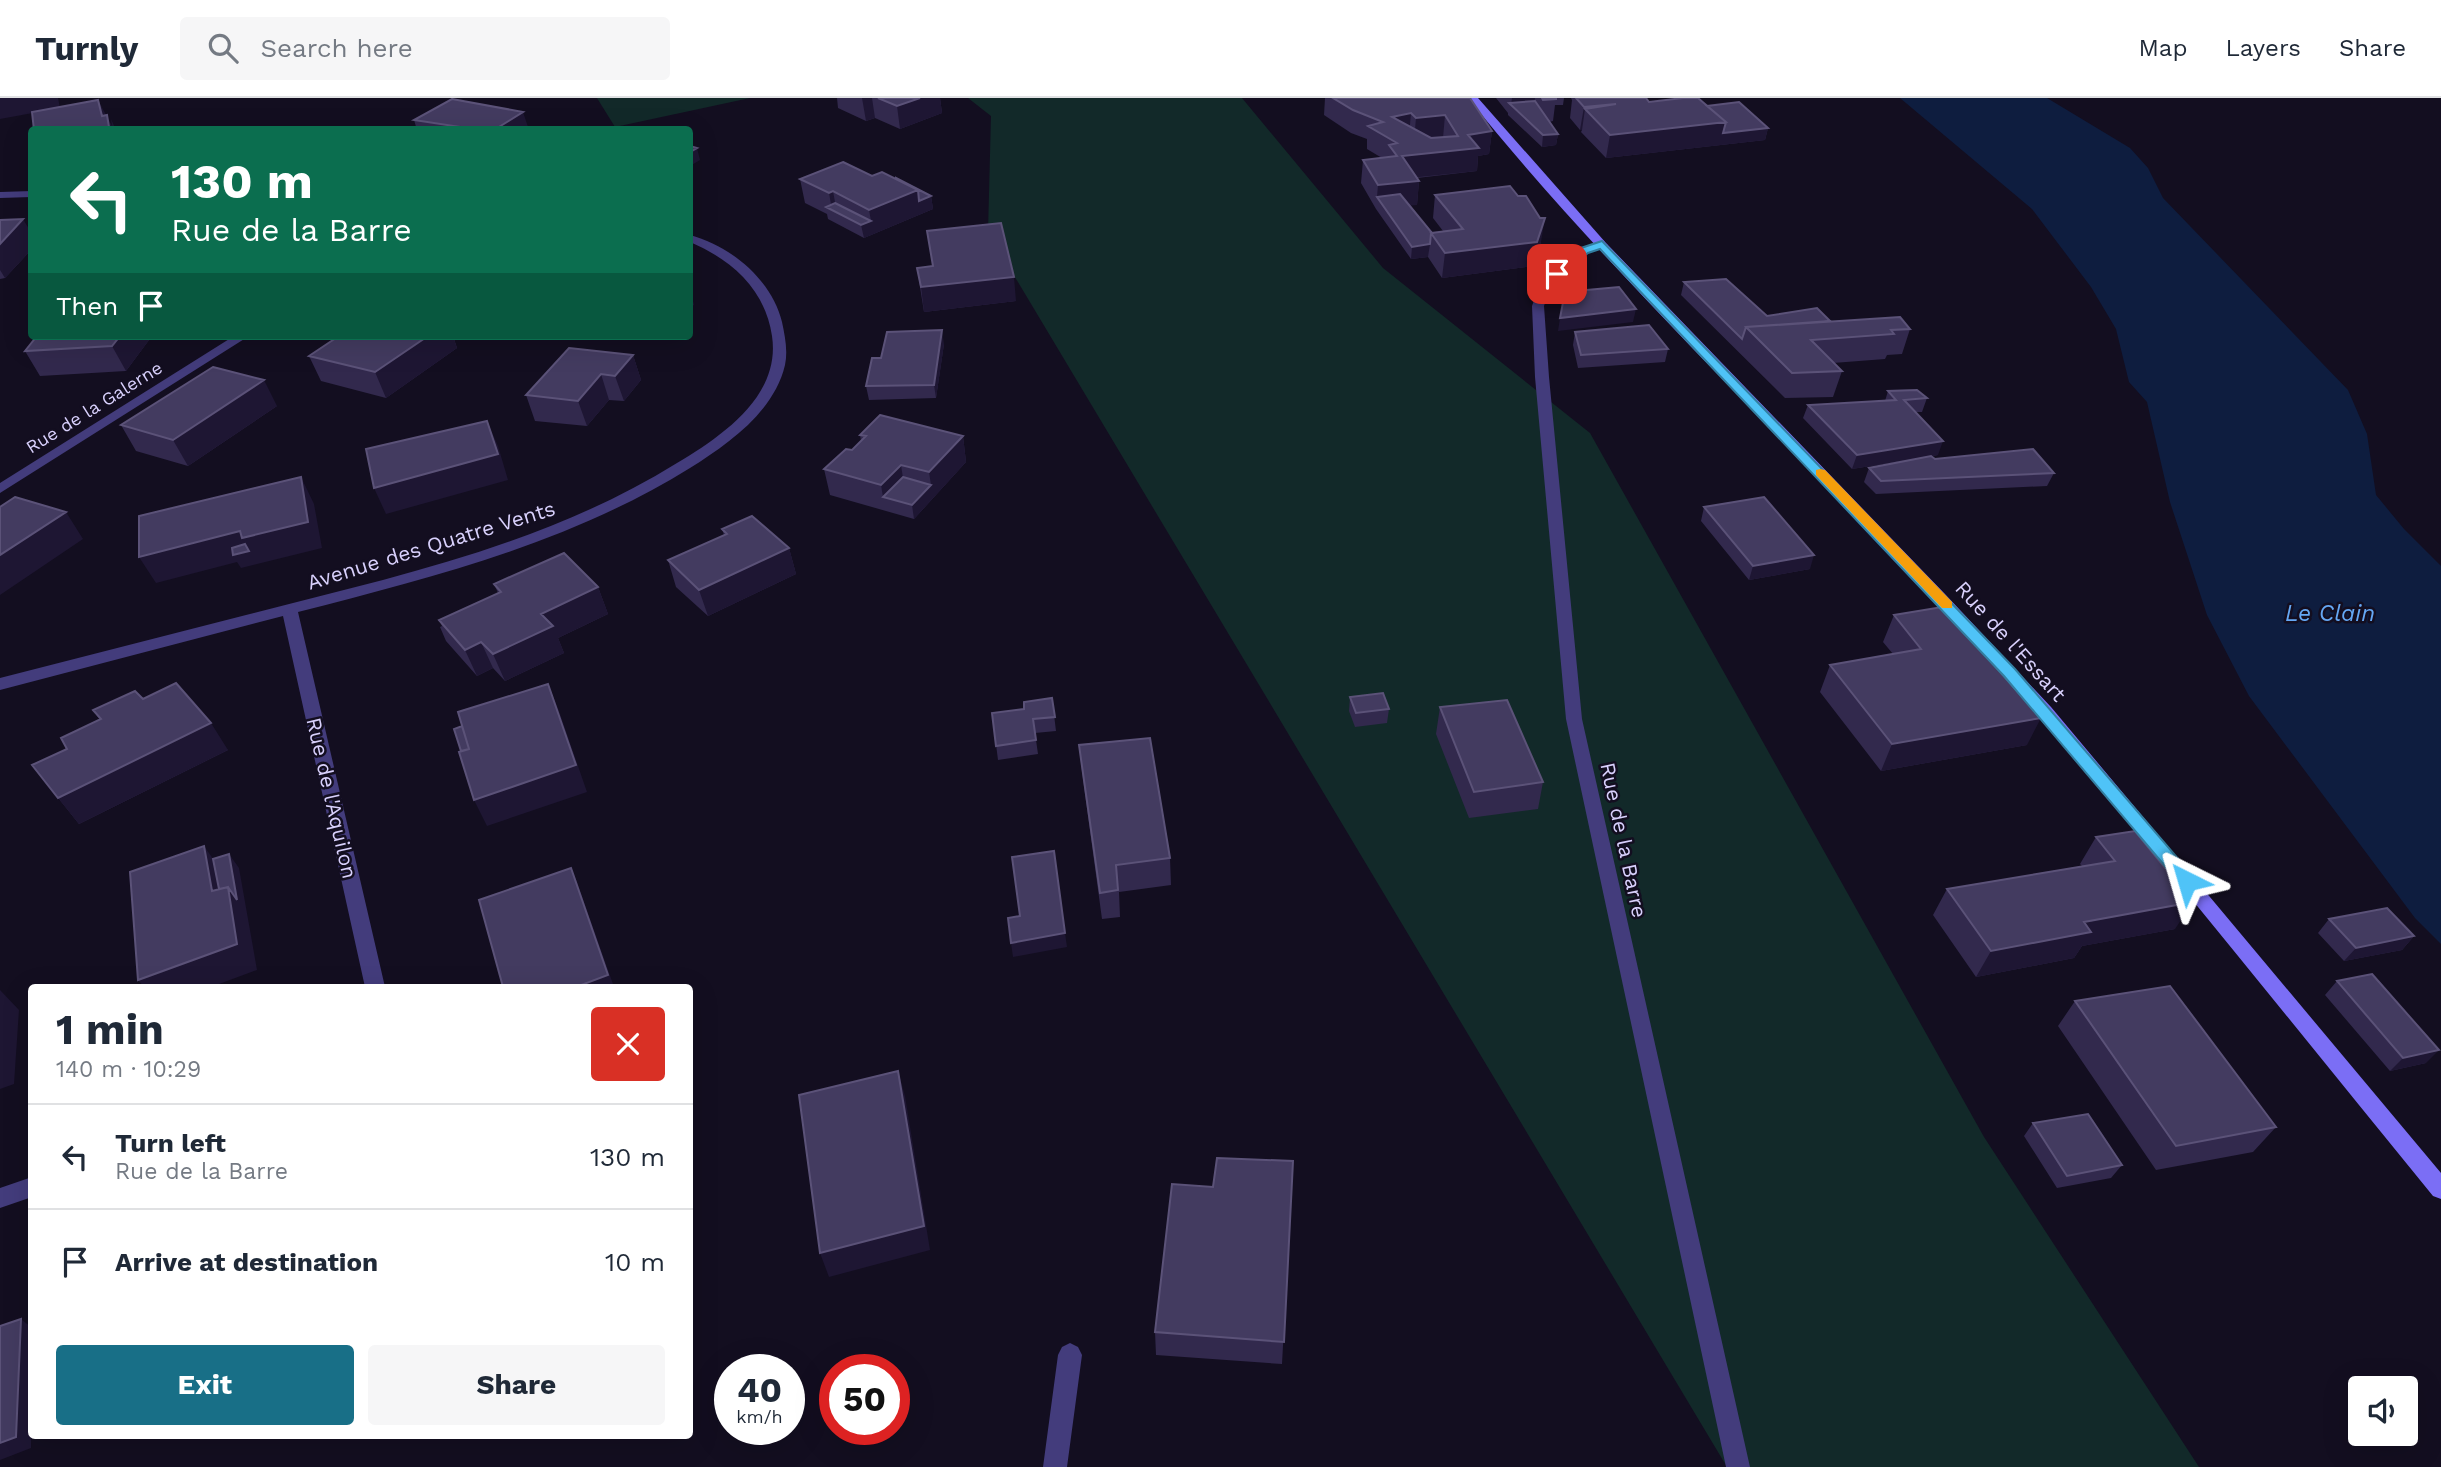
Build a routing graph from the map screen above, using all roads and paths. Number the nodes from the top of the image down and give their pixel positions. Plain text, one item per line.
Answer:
1 (1473, 98) edge
2 (28, 194) edge
3 (0, 195) edge
4 (693, 239) edge
5 (1602, 244) junction
6 (237, 340) edge
7 (0, 489) edge
8 (289, 609) junction
9 (0, 684) edge
10 (374, 984) edge
11 (28, 1188) edge
12 (2441, 1189) edge
13 (0, 1198) edge
14 (1070, 1355) dead end
15 (1055, 1467) edge
16 (1738, 1467) edge

1 - 5 main road, Rue de l'Essart
2 - 3 street
4 - 8 street, Avenue des Quatre Vents
5 - 12 main road, Rue de l'Essart
5 - 16 street, Rue de la Barre
6 - 7 street, Rue de la Galerne
8 - 9 street, Avenue des Quatre Vents
8 - 10 street, Rue de l'Aquilon
11 - 13 street
14 - 15 street

